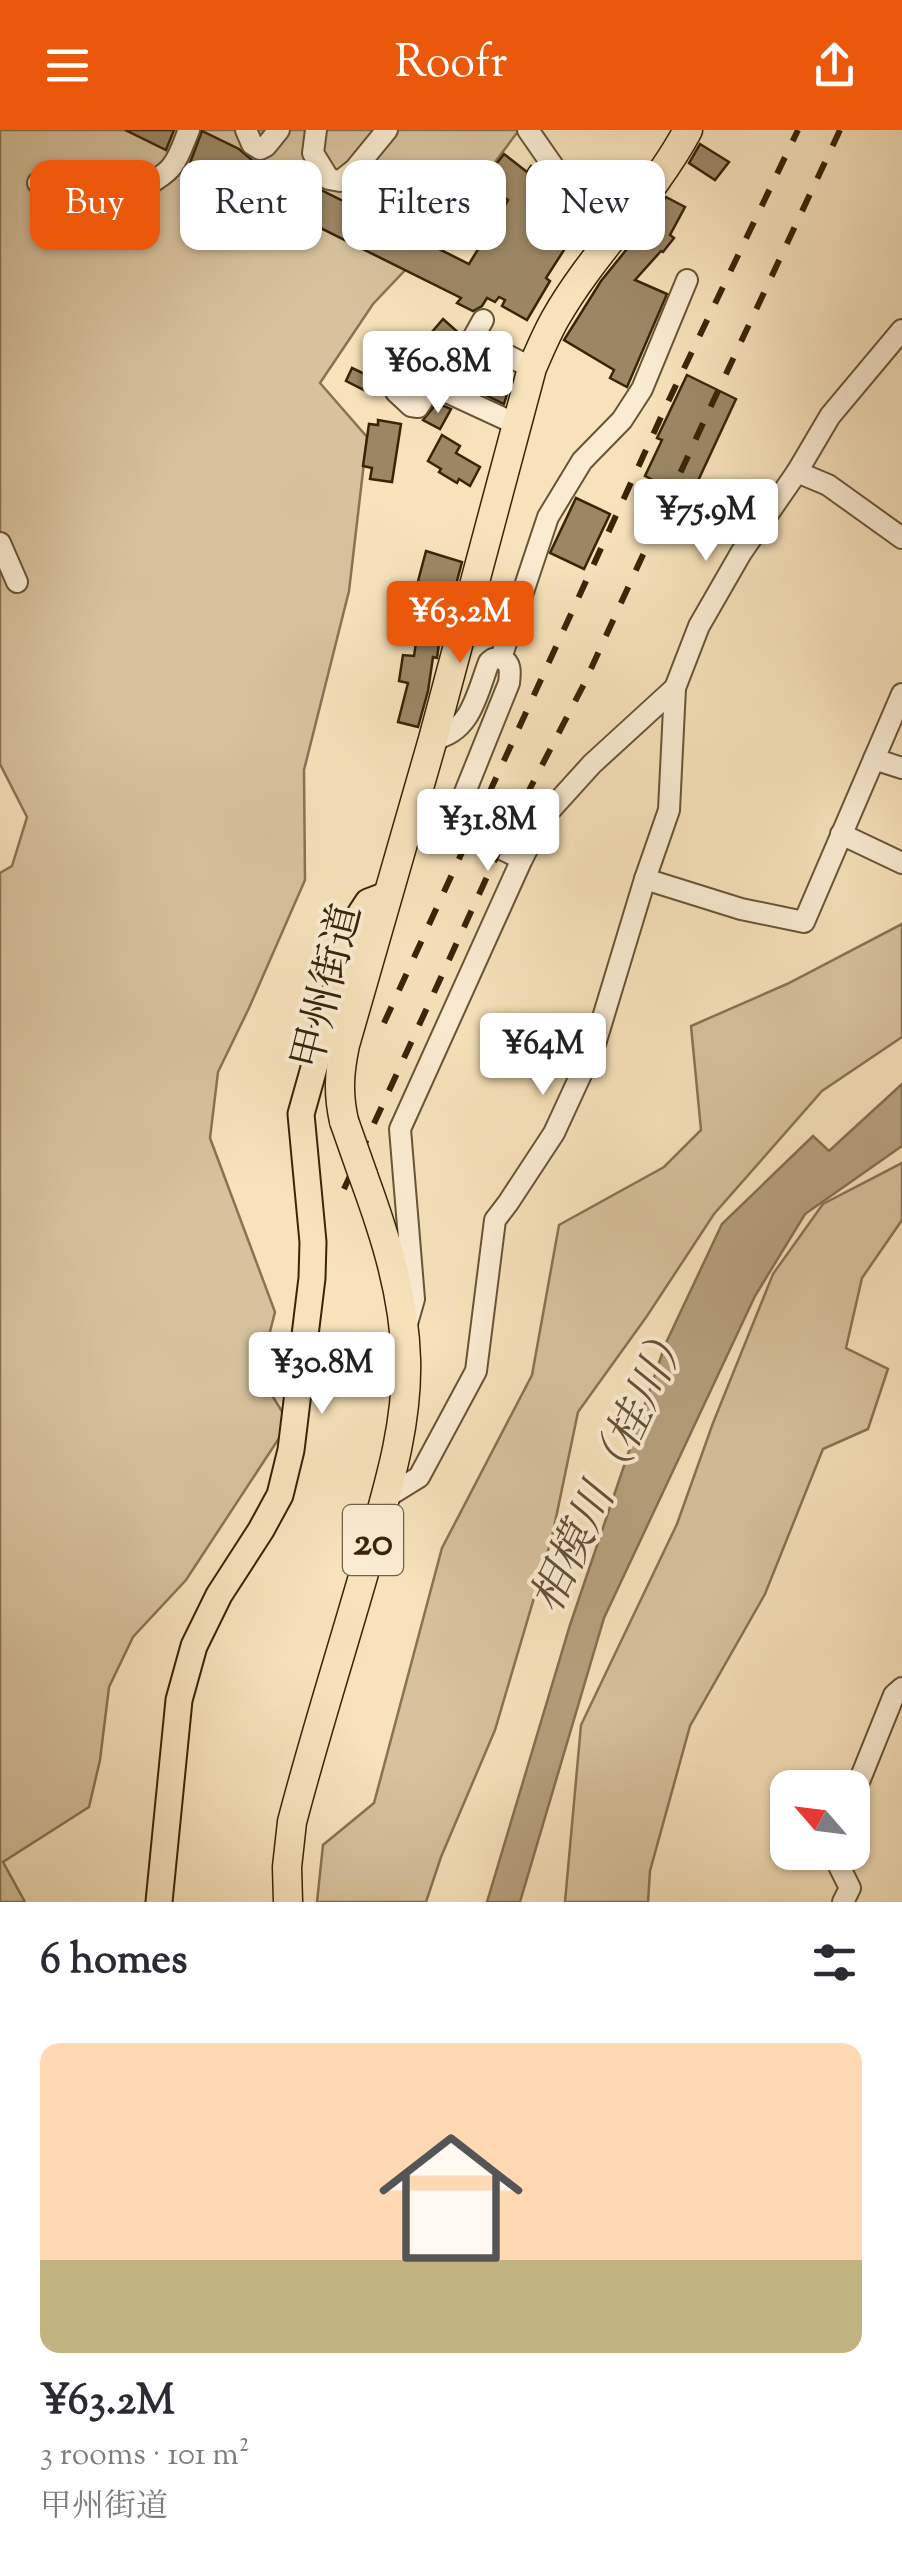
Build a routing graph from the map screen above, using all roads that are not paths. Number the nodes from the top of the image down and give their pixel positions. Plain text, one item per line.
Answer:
1 (190, 130) edge
2 (246, 130) edge
3 (280, 130) edge
4 (316, 130) edge
5 (387, 130) edge
6 (528, 130) edge
7 (688, 130) edge
8 (549, 160) edge
9 (665, 167) edge
10 (160, 176) edge
11 (604, 250) edge
12 (687, 280) dead end
13 (483, 320) dead end
14 (902, 330) edge
15 (532, 368) junction
16 (396, 392) dead end
17 (516, 424) junction
18 (797, 472) junction
19 (902, 538) edge
20 (0, 543) edge
21 (18, 582) dead end
22 (501, 658) junction
23 (675, 688) junction
24 (902, 694) edge
25 (433, 739) junction
26 (874, 760) junction
27 (902, 768) edge
28 (841, 834) junction
29 (522, 859) junction
30 (902, 863) edge
31 (645, 879) junction
32 (389, 894) junction
33 (404, 1335) junction
34 (385, 1498) junction
35 (902, 1688) edge
36 (864, 1770) edge
37 (841, 1870) edge
38 (159, 1902) edge
39 (288, 1902) edge
40 (843, 1902) edge

1 - 10 street
2 - 3 street
4 - 5 street
6 - 8 street
7 - 9 highway, 甲州街道 / 20
11 - 15 highway, 甲州街道 / 20
12 - 22 street
13 - 15 street
14 - 18 street
15 - 17 highway, 甲州街道 / 20
16 - 17 street
17 - 25 highway, 甲州街道 / 20
18 - 19 street
18 - 23 street
20 - 21 street
22 - 25 street
22 - 29 street
23 - 29 street
23 - 31 street
24 - 26 street
25 - 32 highway, 甲州街道 / 20
26 - 27 street
26 - 28 street
28 - 30 street
28 - 31 street
29 - 33 street
31 - 34 street
32 - 33 highway, 甲州街道 / 20, bridge
32 - 38 main road
33 - 34 highway, 甲州街道 / 20
34 - 39 highway, 甲州街道 / 20
35 - 36 street
37 - 40 street

